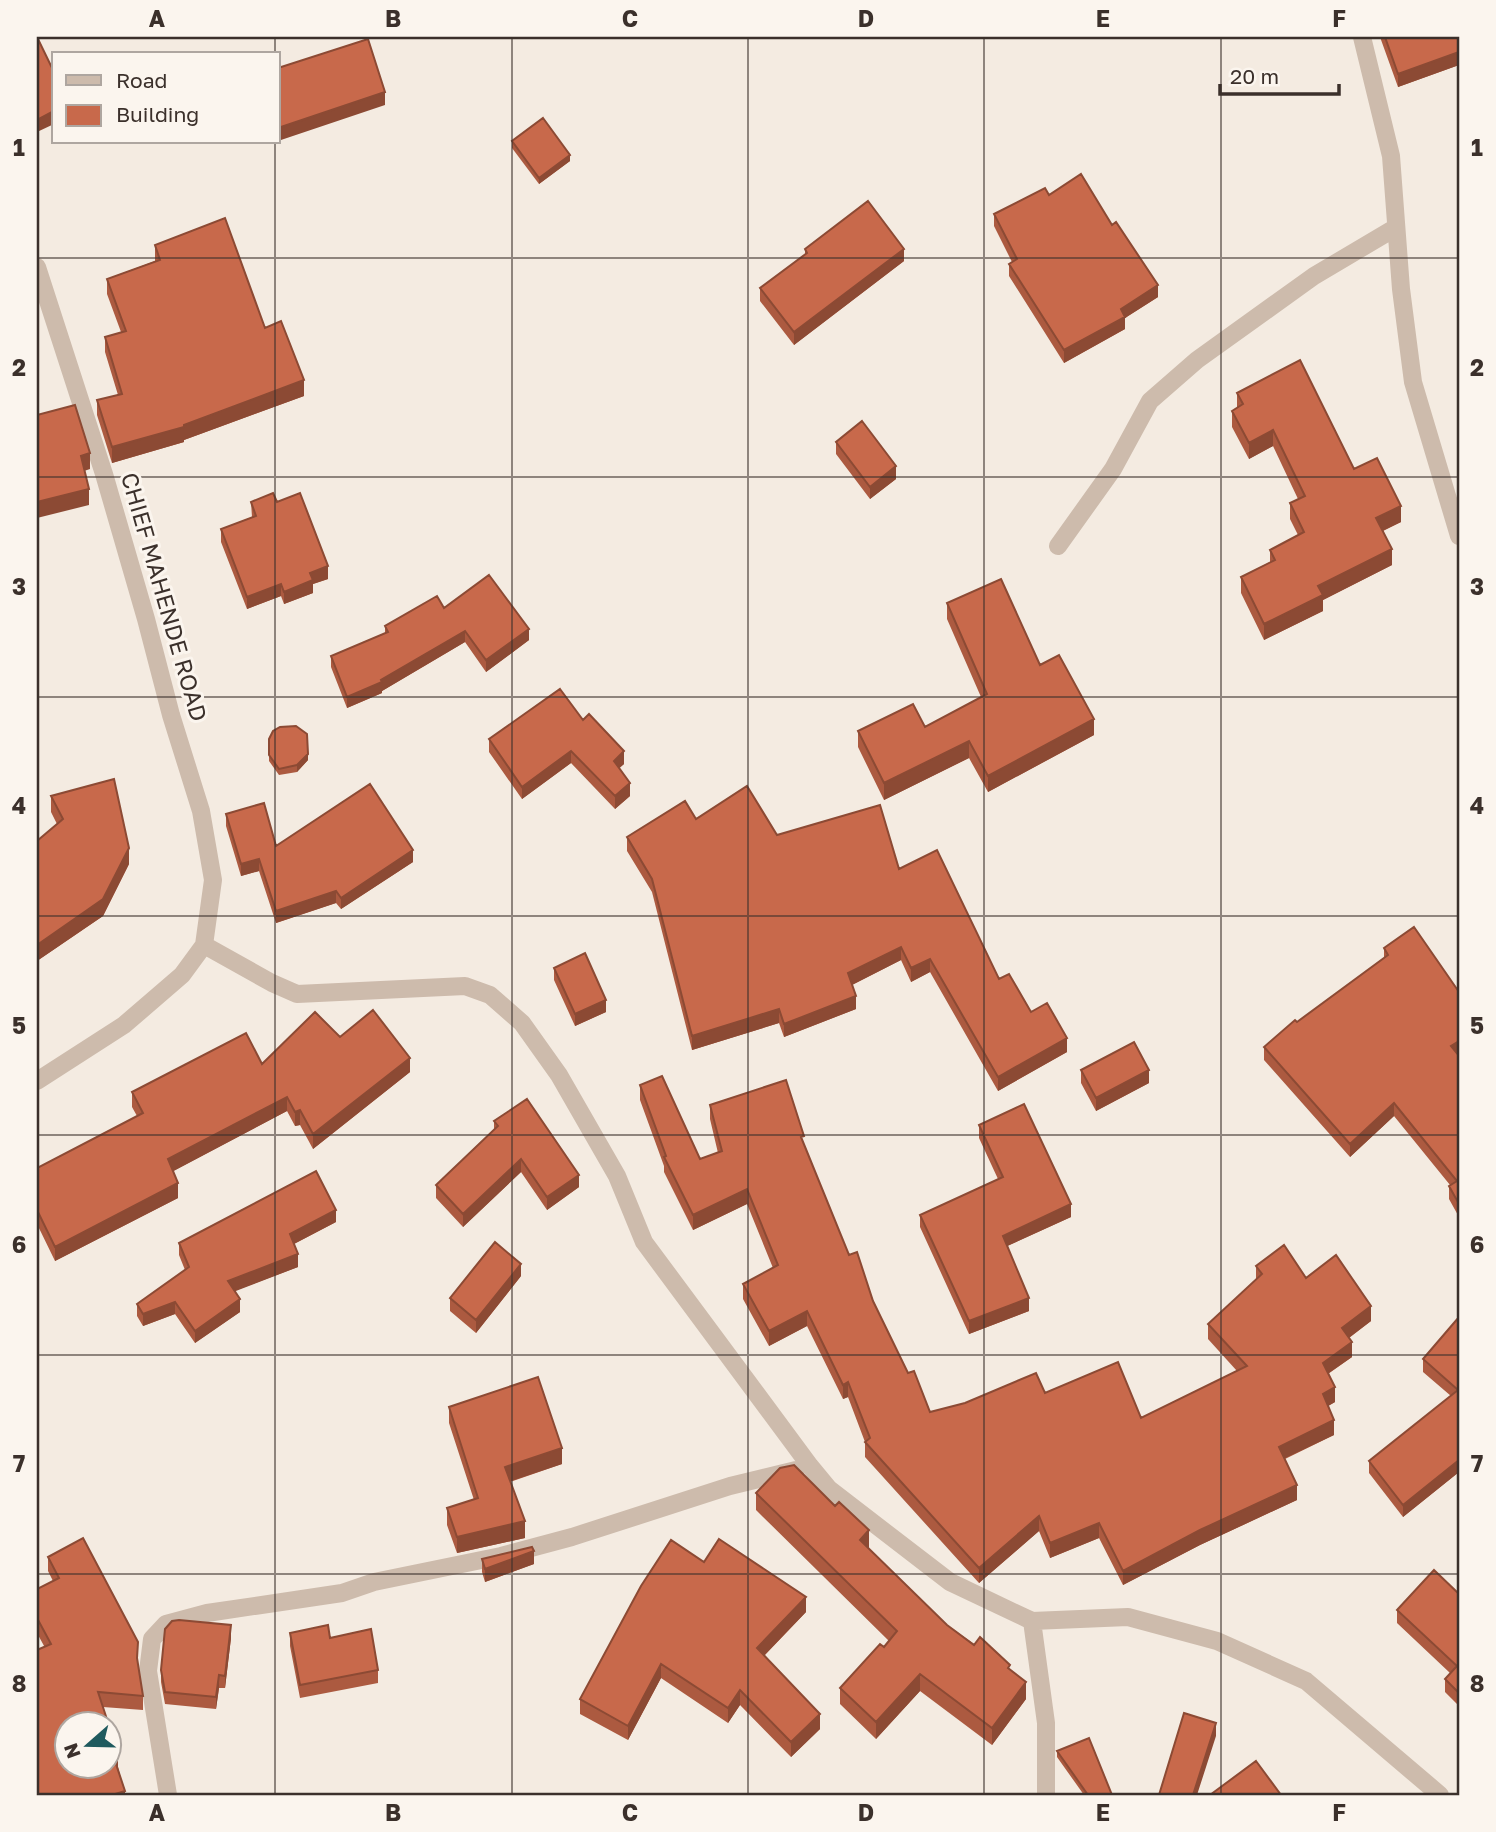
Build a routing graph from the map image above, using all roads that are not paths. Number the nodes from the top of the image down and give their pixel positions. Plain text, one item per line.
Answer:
1 (1362, 37) edge
2 (1395, 228) junction
3 (37, 267) edge
4 (1459, 536) edge
5 (1058, 546) dead end
6 (204, 945) junction
7 (37, 1081) edge
8 (810, 1466) junction
9 (1032, 1621) junction
10 (168, 1795) edge
11 (1046, 1795) edge
12 (1440, 1795) edge

1 - 2 street
2 - 4 street
2 - 5 street
3 - 6 street, CHIEF MAHENDE ROAD
6 - 7 street
6 - 8 street
8 - 9 street
8 - 10 street
9 - 11 street
9 - 12 street

